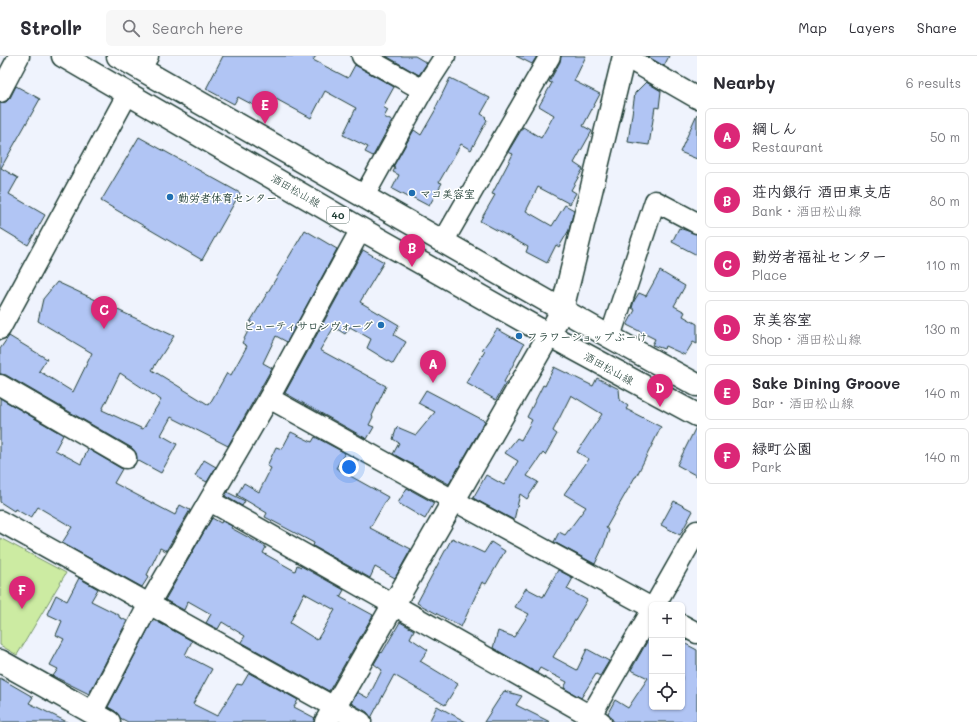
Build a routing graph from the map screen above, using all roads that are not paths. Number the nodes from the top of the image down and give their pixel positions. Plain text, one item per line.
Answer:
1 (64, 56) edge
2 (118, 56) edge
3 (362, 56) edge
4 (445, 56) edge
5 (550, 56) edge
6 (624, 56) edge
7 (144, 62) edge
8 (10, 63) edge
9 (423, 90) junction
10 (0, 92) edge
11 (128, 92) junction
12 (697, 98) edge
13 (364, 196) junction
14 (697, 223) edge
15 (361, 229) junction
16 (443, 242) junction
17 (562, 310) junction
18 (0, 329) edge
19 (549, 335) junction
20 (610, 337) junction
21 (0, 384) edge
22 (697, 385) edge
23 (269, 398) junction
24 (697, 415) edge
25 (126, 458) dead end
26 (453, 500) junction
27 (210, 501) junction
28 (0, 521) edge
29 (697, 531) edge
30 (657, 602) edge
31 (149, 604) junction
32 (394, 604) junction
33 (649, 607) edge
34 (649, 615) edge
35 (685, 627) edge
36 (697, 633) edge
37 (0, 661) edge
38 (330, 714) edge
39 (100, 717) edge
40 (593, 720) edge
41 (361, 722) edge

1 - 11 main road, 酒田松山線 / 40
2 - 7 main road
3 - 9 street
4 - 9 street
5 - 16 street
6 - 12 street
6 - 17 main road
7 - 13 main road
8 - 10 street
9 - 13 street
11 - 15 main road, 酒田松山線 / 40
11 - 18 street
13 - 16 main road
14 - 20 street
15 - 19 main road, 酒田松山線 / 40
15 - 23 street
16 - 17 main road
17 - 19 main road
17 - 20 main road
19 - 24 main road, 酒田松山線 / 40
19 - 26 main road
20 - 22 main road
21 - 25 street
23 - 26 street
23 - 27 street
26 - 32 main road
26 - 33 street
27 - 31 street
27 - 32 street
28 - 31 street
29 - 30 street
31 - 38 street
31 - 39 street
32 - 38 main road
32 - 40 street
34 - 40 street
35 - 36 street
37 - 39 main road
38 - 41 street

